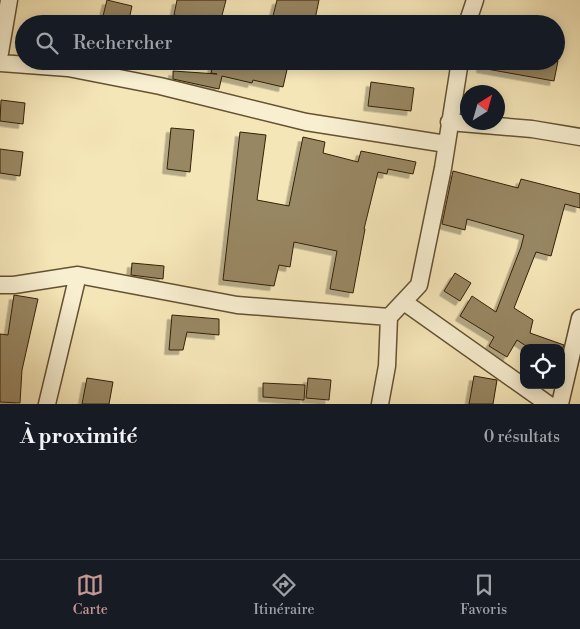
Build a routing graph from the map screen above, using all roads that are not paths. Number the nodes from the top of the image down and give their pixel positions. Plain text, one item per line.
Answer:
1 (9, 0) edge
2 (475, 0) edge
3 (470, 15) edge
4 (2, 35) edge
5 (0, 53) edge
6 (0, 63) edge
7 (15, 64) edge
8 (78, 70) edge
9 (458, 70) edge
10 (449, 122) junction
11 (580, 137) edge
12 (446, 144) junction
13 (78, 275) junction
14 (0, 285) edge
15 (404, 302) junction
16 (389, 317) junction
17 (580, 318) edge
18 (47, 404) edge
19 (380, 404) edge
20 (548, 404) edge
21 (560, 404) edge

1 - 4 street
2 - 3 street
4 - 5 street
6 - 7 street
8 - 12 street
9 - 10 street
10 - 11 street
10 - 12 street
12 - 15 street
13 - 14 street
13 - 16 street
13 - 18 street
15 - 16 street
15 - 20 street
16 - 19 street
17 - 21 street

